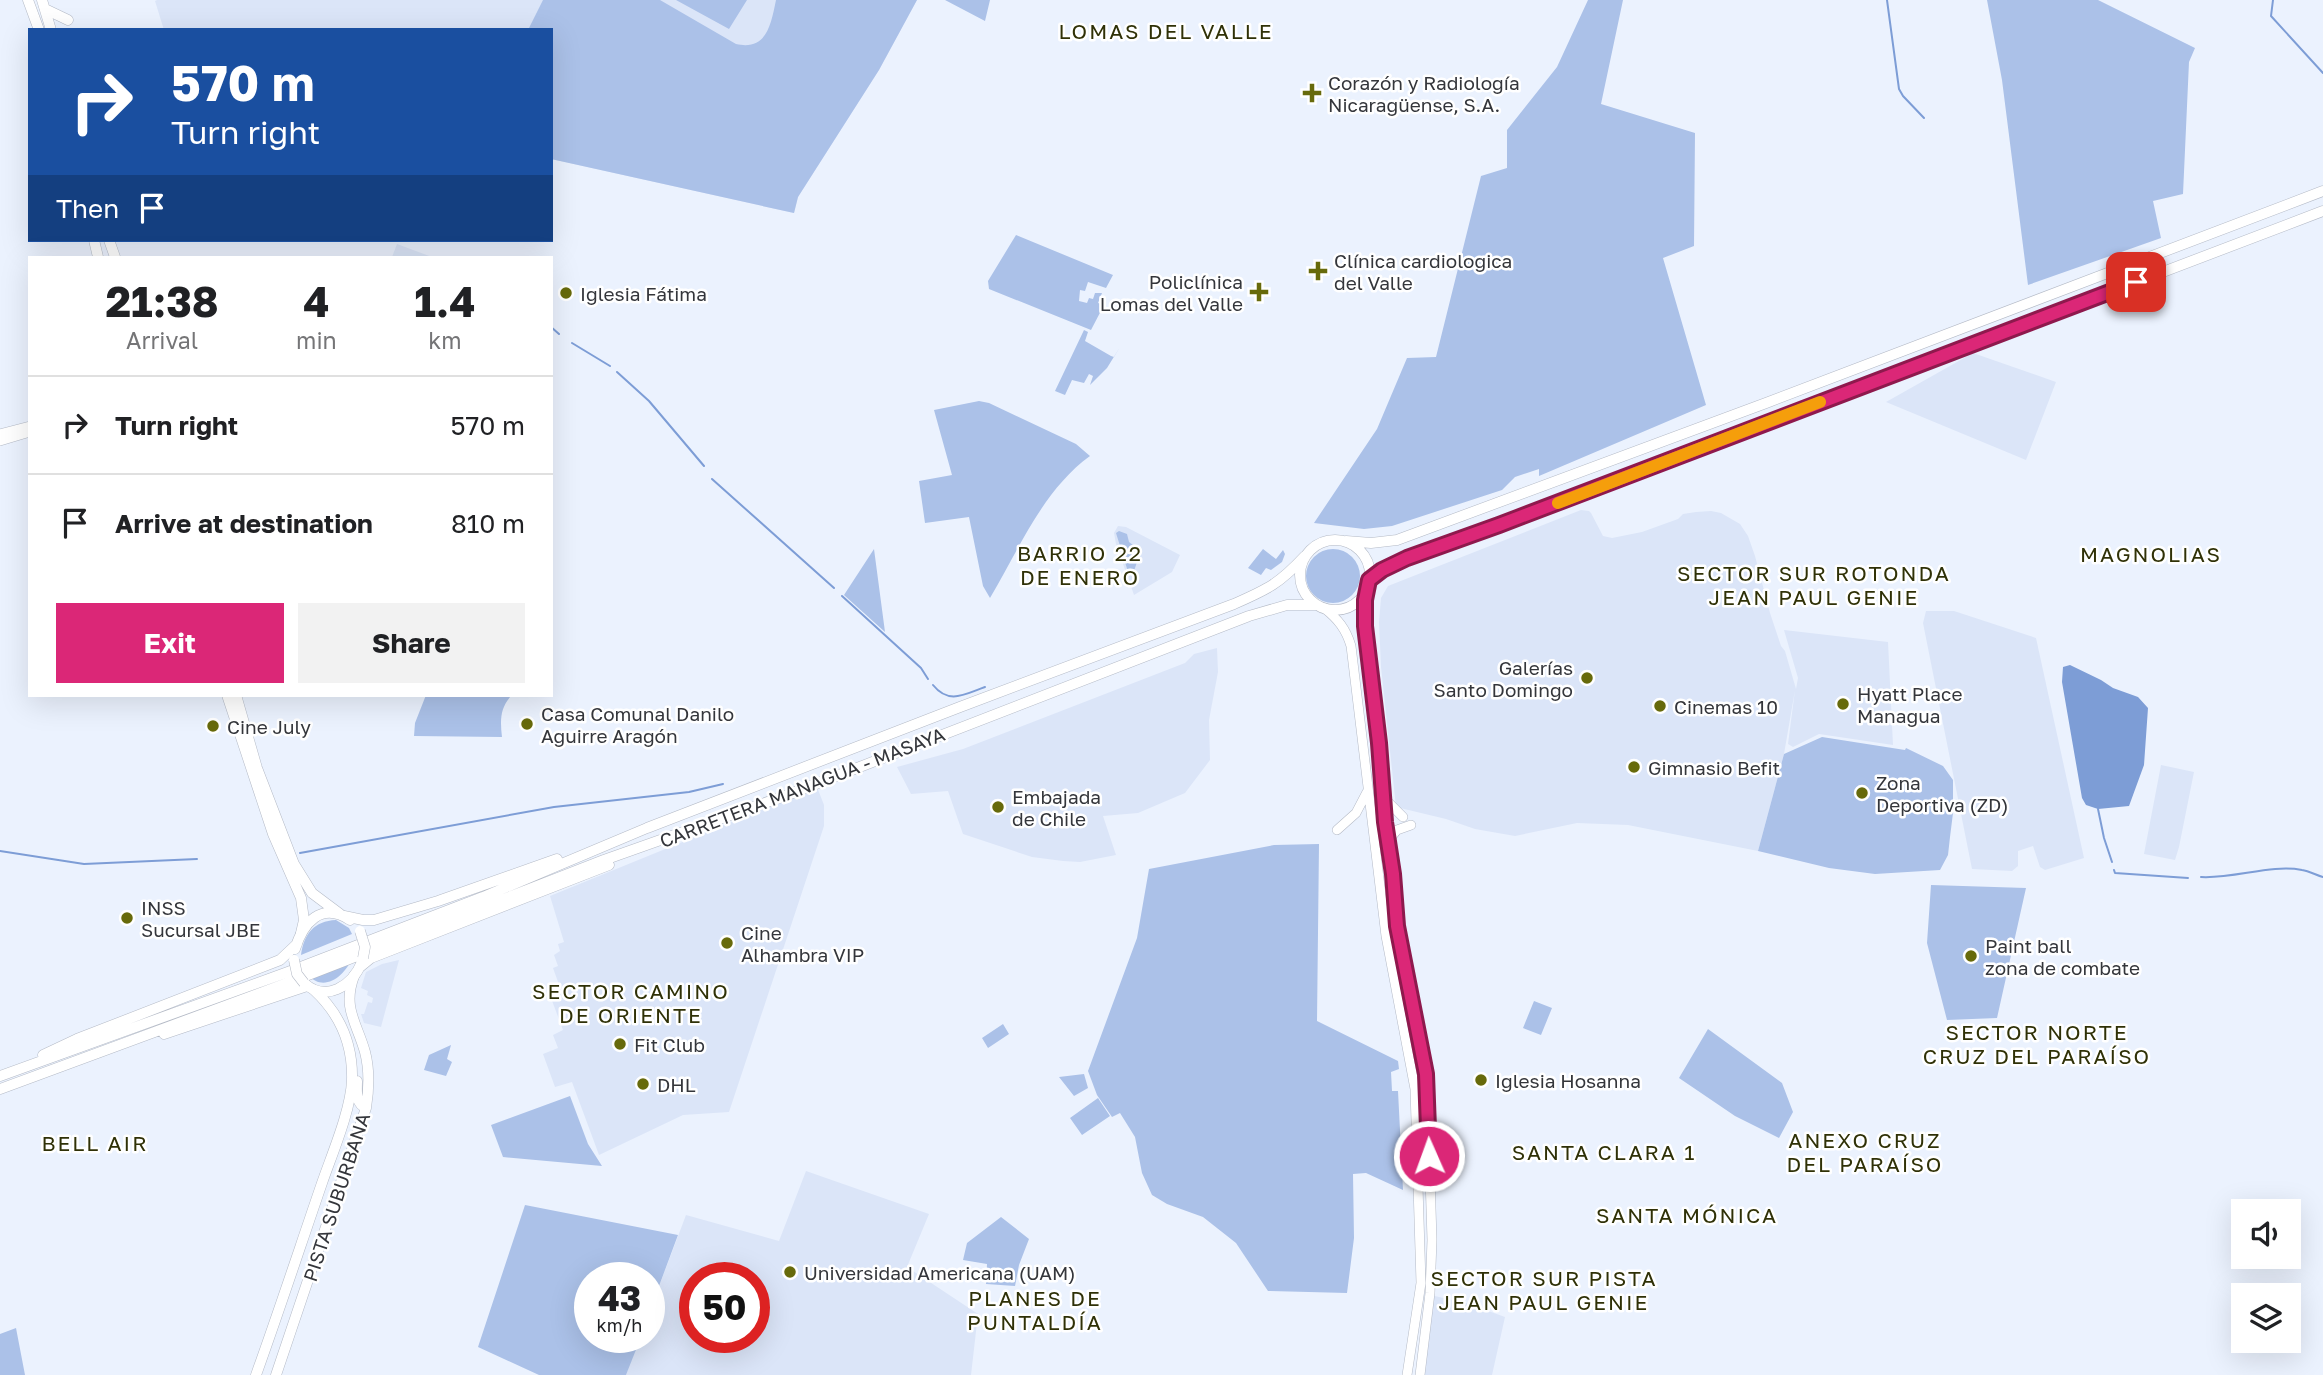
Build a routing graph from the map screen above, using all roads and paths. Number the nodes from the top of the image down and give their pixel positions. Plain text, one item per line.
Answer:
1 (28, 0) edge
2 (43, 4) edge
3 (31, 11) junction
4 (68, 20) dead end
5 (33, 28) edge
6 (38, 28) edge
7 (50, 28) edge
8 (2323, 191) edge
9 (2323, 211) edge
10 (28, 427) edge
11 (28, 433) edge
12 (0, 434) edge
13 (0, 441) edge
14 (1346, 541) junction
15 (1305, 556) junction
16 (1369, 580) junction
17 (1366, 591) junction
18 (1320, 607) junction
19 (228, 697) edge
20 (237, 697) edge
21 (1369, 787) junction
22 (1383, 797) junction
23 (1403, 817) dead end
24 (1411, 825) dead end
25 (647, 828) junction
26 (1337, 831) dead end
27 (662, 840) junction
28 (1388, 841) junction
29 (342, 915) junction
30 (298, 940) junction
31 (362, 962) junction
32 (354, 976) junction
33 (289, 977) junction
34 (308, 986) junction
35 (347, 1041) junction
36 (54, 1069) junction
37 (5, 1075) edge
38 (0, 1089) edge
39 (366, 1108) junction
40 (257, 1375) edge
41 (276, 1375) edge
42 (1407, 1375) edge
43 (1420, 1375) edge

1 - 3 main road
2 - 4 main road
2 - 7 main road
3 - 5 main road
3 - 6 main road
8 - 14 main road
9 - 16 main road
10 - 12 main road
11 - 13 main road
14 - 15 main road
14 - 16 main road
15 - 18 main road
15 - 25 main road, CARRETERA MANAGUA - MASAYA
16 - 17 main road
17 - 18 main road
17 - 22 main road
18 - 21 main road
18 - 27 main road, CARRETERA MANAGUA - MASAYA
19 - 30 main road
20 - 29 main road
21 - 26 main road
21 - 42 main road
22 - 23 main road
22 - 28 main road
24 - 28 main road
25 - 29 main road, CARRETERA MANAGUA - MASAYA
25 - 33 main road, CARRETERA MANAGUA - MASAYA
27 - 31 main road
27 - 33 main road, CARRETERA MANAGUA - MASAYA
28 - 43 main road
29 - 30 main road
29 - 31 main road, bridge
30 - 34 main road, bridge
30 - 37 main road
31 - 32 main road
32 - 34 main road
32 - 39 main road, PISTA SUBURBANA
33 - 36 main road
33 - 37 main road
34 - 35 main road, PISTA SUBURBANA
34 - 36 main road
35 - 39 main road
35 - 40 main road, PISTA SUBURBANA
36 - 38 main road
39 - 41 main road, PISTA SUBURBANA

